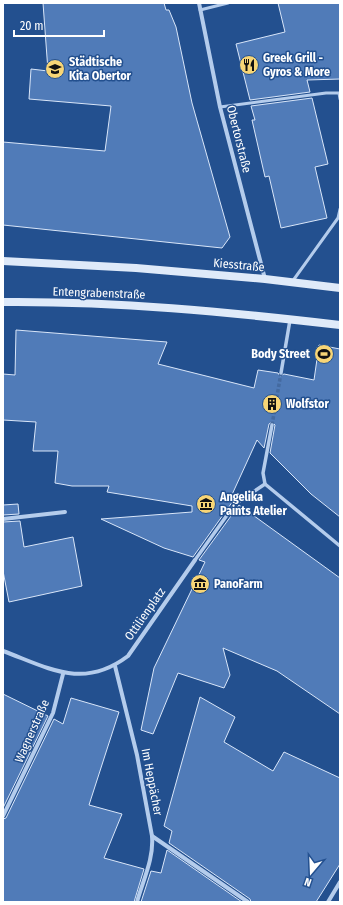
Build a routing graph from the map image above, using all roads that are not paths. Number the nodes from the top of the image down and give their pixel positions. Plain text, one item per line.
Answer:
1 (199, 3) edge
2 (228, 3) edge
3 (200, 10) junction
4 (340, 99) edge
5 (220, 107) junction
6 (340, 209) edge
7 (3, 261) edge
8 (265, 279) junction
9 (292, 282) junction
10 (340, 288) edge
11 (3, 302) edge
12 (290, 319) junction
13 (340, 325) edge
14 (281, 373) tunnel mouth
15 (272, 425) tunnel mouth
16 (265, 484) junction
17 (65, 512) dead end
18 (3, 519) edge
19 (340, 546) edge
20 (195, 560) joint
21 (3, 651) edge
22 (115, 666) junction
23 (63, 674) junction
24 (3, 816) edge
25 (152, 836) junction
26 (340, 882) edge
27 (137, 902) edge
28 (248, 902) edge
29 (328, 902) edge

1 - 3 street, Obertorstraße
2 - 3 lane
3 - 5 street, Obertorstraße
4 - 5 lane
5 - 8 street, Obertorstraße
6 - 9 lane
7 - 8 main road, Kiesstraße
8 - 9 main road, Kiesstraße
9 - 10 main road, Kiesstraße
11 - 12 main road, Entengrabenstraße
12 - 13 main road
12 - 14 street
15 - 16 street
16 - 19 street
16 - 20 street, Ottilienplatz
17 - 18 street
20 - 22 street, Ottilienplatz
21 - 23 street, Ottilienplatz
22 - 23 street, Ottilienplatz
22 - 25 street, Im Heppächer
23 - 24 street, Wagnerstraße
25 - 27 street, Im Heppächer
25 - 28 street
26 - 29 street

